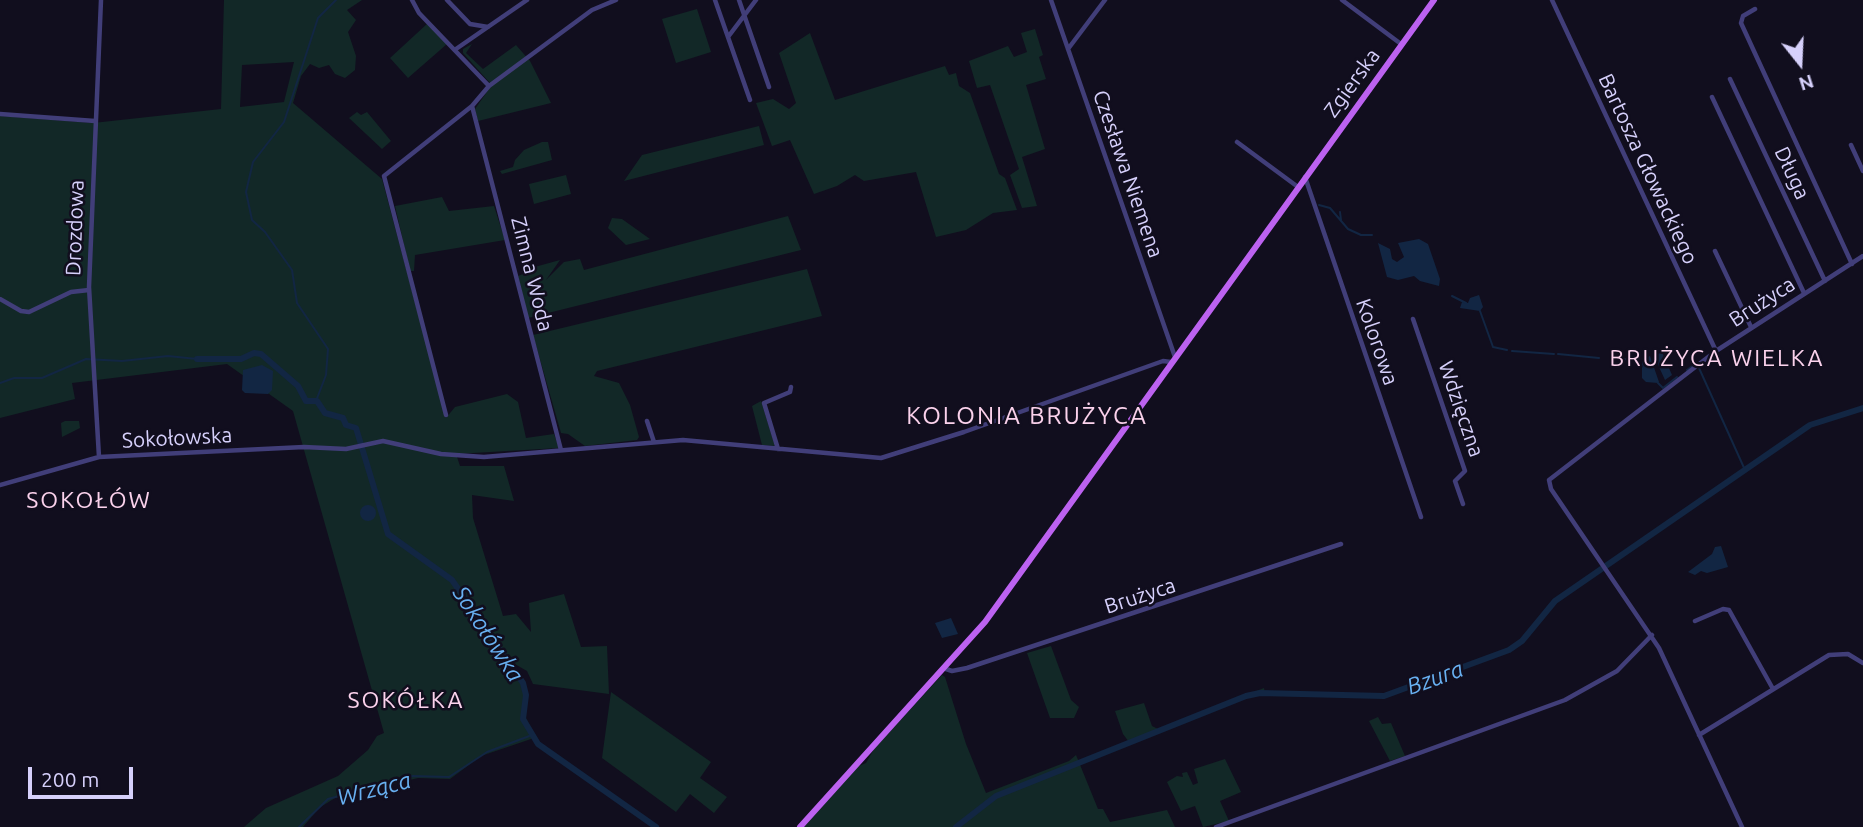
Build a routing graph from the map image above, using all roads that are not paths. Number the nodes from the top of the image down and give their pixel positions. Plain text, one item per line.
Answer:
1 (101, 0) edge
2 (447, 0) edge
3 (527, 0) edge
4 (616, 0) edge
5 (715, 0) edge
6 (739, 0) edge
7 (756, 0) edge
8 (1051, 0) edge
9 (1105, 0) edge
10 (1342, 0) edge
11 (1434, 0) edge
12 (1552, 0) edge
13 (414, 1) edge
14 (1755, 9) dead end
15 (744, 16) junction
16 (490, 27) junction
17 (728, 37) junction
18 (1402, 44) junction
19 (1068, 49) junction
20 (456, 50) junction
21 (1730, 79) dead end
22 (489, 86) junction
23 (769, 87) dead end
24 (1712, 97) dead end
25 (750, 100) dead end
26 (472, 106) junction
27 (0, 114) edge
28 (95, 121) junction
29 (1237, 142) dead end
30 (1851, 145) dead end
31 (1863, 171) edge
32 (1305, 177) junction
33 (1298, 187) junction
34 (1715, 251) dead end
35 (1863, 256) edge
36 (1852, 264) junction
37 (1825, 281) junction
38 (89, 290) junction
39 (1804, 293) junction
40 (0, 299) edge
41 (1413, 319) dead end
42 (1751, 327) junction
43 (1716, 352) junction
44 (1173, 360) junction
45 (791, 387) dead end
46 (446, 415) dead end
47 (647, 421) dead end
48 (653, 442) junction
49 (778, 449) junction
50 (561, 450) junction
51 (99, 457) junction
52 (0, 485) edge
53 (1463, 504) dead end
54 (1421, 517) dead end
55 (1341, 544) dead end
56 (1695, 621) dead end
57 (1652, 635) junction
58 (1863, 663) edge
59 (945, 670) junction
60 (1773, 689) junction
61 (1699, 735) junction
62 (800, 827) edge
63 (1216, 827) edge
64 (1742, 827) edge

1 - 28 street, Drozdowa
2 - 16 street
3 - 16 street
4 - 22 street
5 - 17 street
6 - 15 street
7 - 15 street
8 - 19 street, Czesława Niemena
9 - 19 street
10 - 18 street
11 - 18 main road, Zgierska
12 - 43 street, Bartosza Głowackiego
13 - 20 street
14 - 36 street
15 - 17 street
15 - 23 street
16 - 20 street
17 - 25 street
18 - 32 main road, Zgierska
19 - 44 street, Czesława Niemena
20 - 22 street
21 - 37 street, Długa
22 - 26 street
24 - 39 street
26 - 46 street
26 - 50 street, Zimna Woda
27 - 28 street
28 - 38 street, Drozdowa
29 - 33 street
30 - 31 street
32 - 33 main road, Zgierska
32 - 54 street, Kolorowa
33 - 44 main road, Zgierska
34 - 42 street
35 - 36 street, Brużyca
36 - 37 street, Brużyca
37 - 39 street, Brużyca
38 - 40 street
38 - 51 street, Drozdowa
39 - 42 street, Brużyca
41 - 53 street, Wdzięczna
42 - 43 street, Brużyca
43 - 57 street, Brużyca
44 - 49 street, Sokołowska
44 - 59 main road, Zgierska
45 - 49 street
47 - 48 street
48 - 49 street, Sokołowska
48 - 50 street, Sokołowska
50 - 51 street, Sokołowska
51 - 52 street, Sokołowska
55 - 59 street, Brużyca
56 - 60 street
57 - 61 street
57 - 63 street
58 - 60 street
59 - 62 main road, Zgierska
60 - 61 street
61 - 64 street

